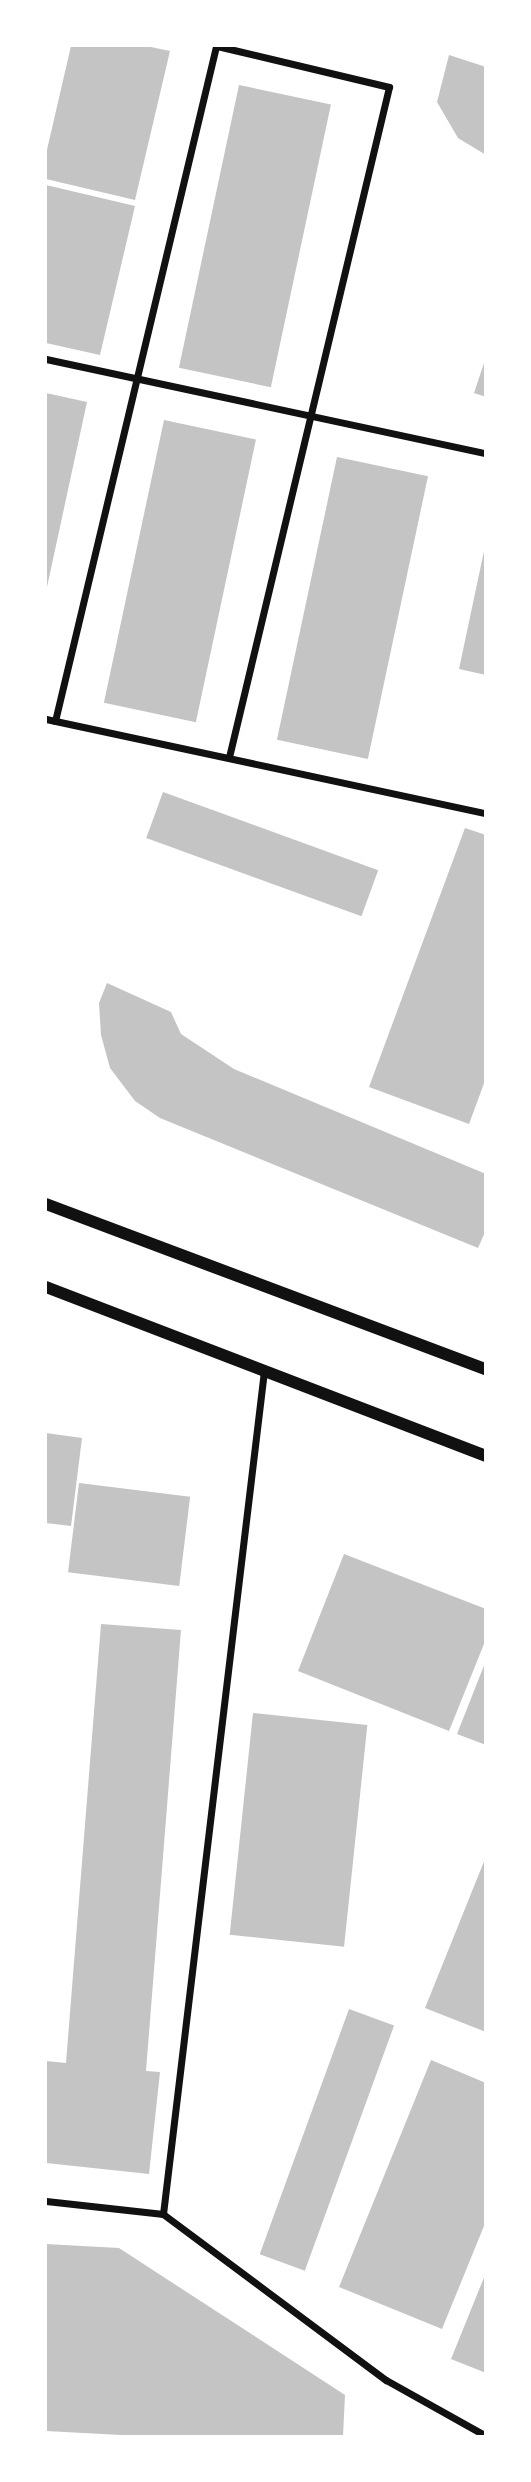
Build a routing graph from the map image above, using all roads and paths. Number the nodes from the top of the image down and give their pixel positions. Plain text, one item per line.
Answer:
1 (217, 46) edge
2 (46, 359) edge
3 (138, 379) junction
4 (310, 417) junction
5 (485, 453) edge
6 (46, 719) edge
7 (55, 721) junction
8 (229, 757) junction
9 (485, 813) edge
10 (46, 1204) edge
11 (46, 1287) edge
12 (485, 1369) edge
13 (264, 1370) junction
14 (485, 1456) edge
15 (46, 2201) edge
16 (163, 2214) junction
17 (485, 2436) edge

1 - 3 street
1 - 4 street
2 - 3 street
3 - 4 street
3 - 7 street
4 - 5 street
4 - 8 street
6 - 7 street
7 - 8 street
8 - 9 street
10 - 12 street
11 - 13 street
13 - 14 street
13 - 16 street
15 - 16 street
16 - 17 street

